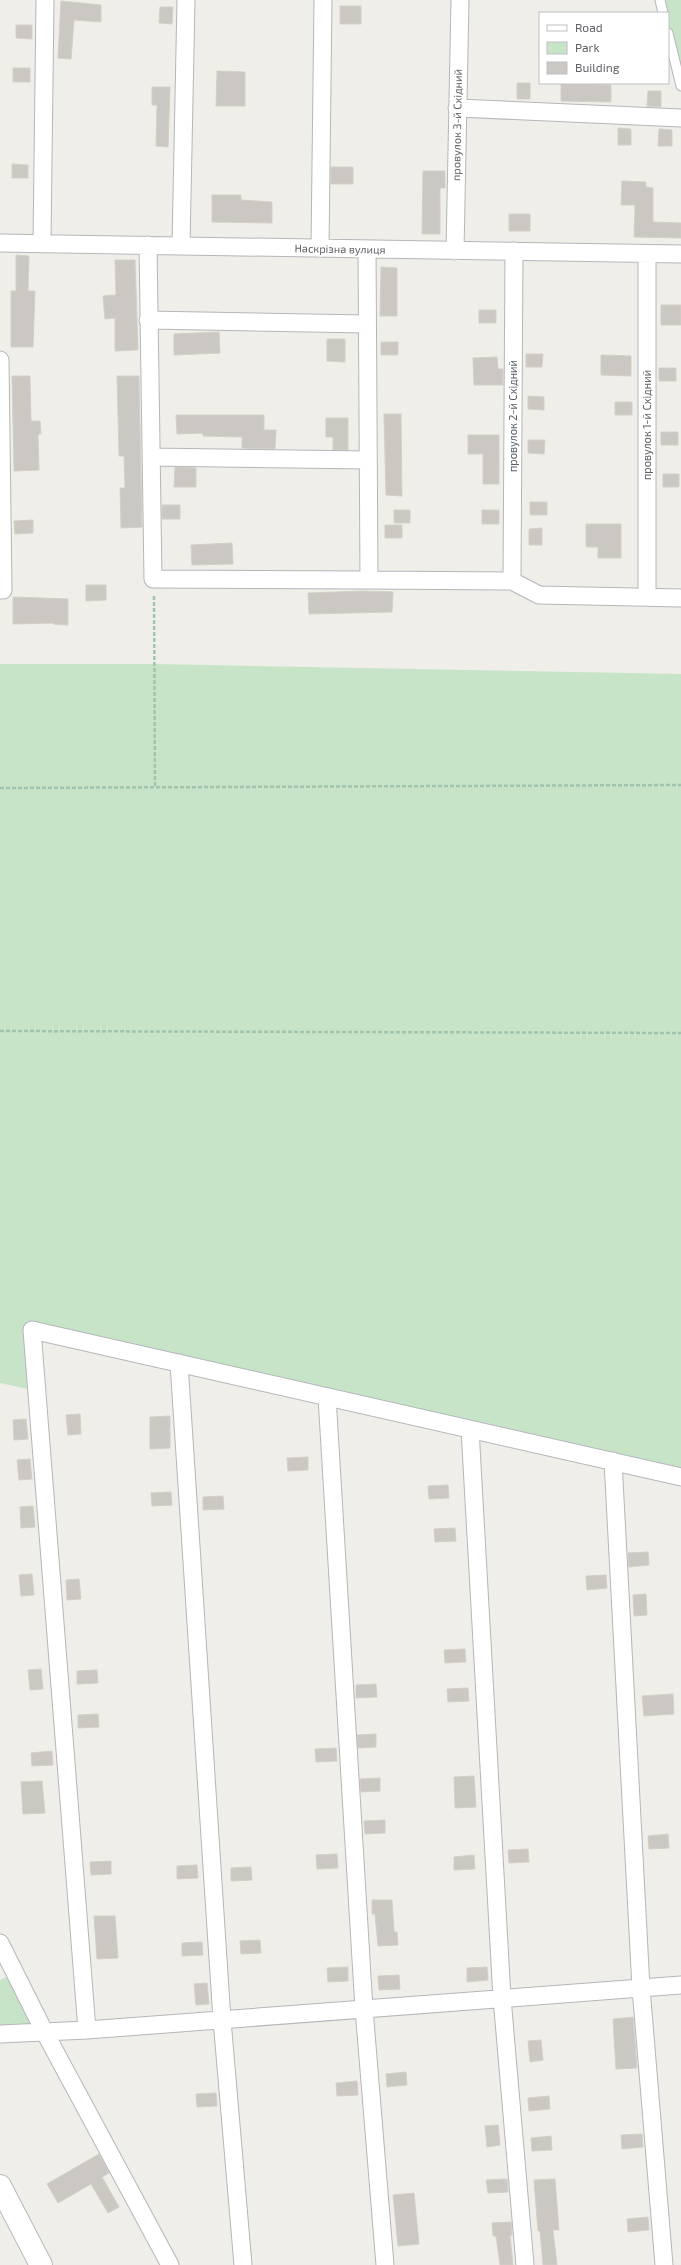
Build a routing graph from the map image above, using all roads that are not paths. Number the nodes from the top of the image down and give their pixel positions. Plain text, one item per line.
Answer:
1 (45, 0) edge
2 (186, 0) edge
3 (323, 0) edge
4 (460, 0) edge
5 (660, 0) edge
6 (663, 12) edge
7 (669, 37) edge
8 (681, 86) edge
9 (456, 108) junction
10 (681, 118) edge
11 (0, 243) edge
12 (42, 244) junction
13 (148, 245) junction
14 (181, 246) junction
15 (320, 248) junction
16 (367, 249) junction
17 (455, 251) junction
18 (514, 251) junction
19 (647, 254) junction
20 (681, 254) edge
21 (148, 320) junction
22 (366, 324) junction
23 (0, 360) edge
24 (151, 457) junction
25 (368, 460) junction
26 (369, 580) junction
27 (512, 581) junction
28 (1, 590) edge
29 (647, 597) junction
30 (681, 598) edge
31 (180, 1363) junction
32 (327, 1396) junction
33 (470, 1429) junction
34 (613, 1461) junction
35 (681, 1477) edge
36 (0, 1944) edge
37 (681, 1985) edge
38 (641, 1988) junction
39 (502, 1998) junction
40 (364, 2009) junction
41 (222, 2020) junction
42 (87, 2030) junction
43 (44, 2031) junction
44 (0, 2034) edge
45 (0, 2186) edge
46 (41, 2265) edge
47 (170, 2265) edge
48 (243, 2265) edge
49 (385, 2265) edge
50 (524, 2265) edge
51 (664, 2265) edge

1 - 12 street
2 - 14 street
3 - 15 street
4 - 9 street, провулок 3-й Східний
5 - 6 lane
7 - 8 lane
9 - 10 street
9 - 17 street, провулок 3-й Східний
11 - 12 street, Наскрізна вулиця
12 - 13 street, Наскрізна вулиця
13 - 14 street, Наскрізна вулиця
13 - 21 street
14 - 15 street, Наскрізна вулиця
15 - 16 street, Наскрізна вулиця
16 - 17 street, Наскрізна вулиця
16 - 22 street
17 - 18 street, Наскрізна вулиця
18 - 19 street, Наскрізна вулиця
18 - 27 street, провулок 2-й Східний
19 - 20 street, Наскрізна вулиця
19 - 29 street, провулок 1-й Східний
21 - 22 street
21 - 24 street
22 - 25 street
23 - 28 street
24 - 25 street
24 - 26 street
25 - 26 street
26 - 27 street
27 - 29 street
29 - 30 street
31 - 32 street
31 - 41 street
31 - 42 street
32 - 33 street
32 - 40 street
33 - 34 street
33 - 39 street
34 - 35 street
34 - 38 street
36 - 43 street
37 - 38 street
38 - 39 street
38 - 51 street
39 - 40 street
39 - 50 street
40 - 41 street
40 - 49 street
41 - 42 street
41 - 48 street
42 - 43 street
43 - 44 street
43 - 47 street
45 - 46 street

